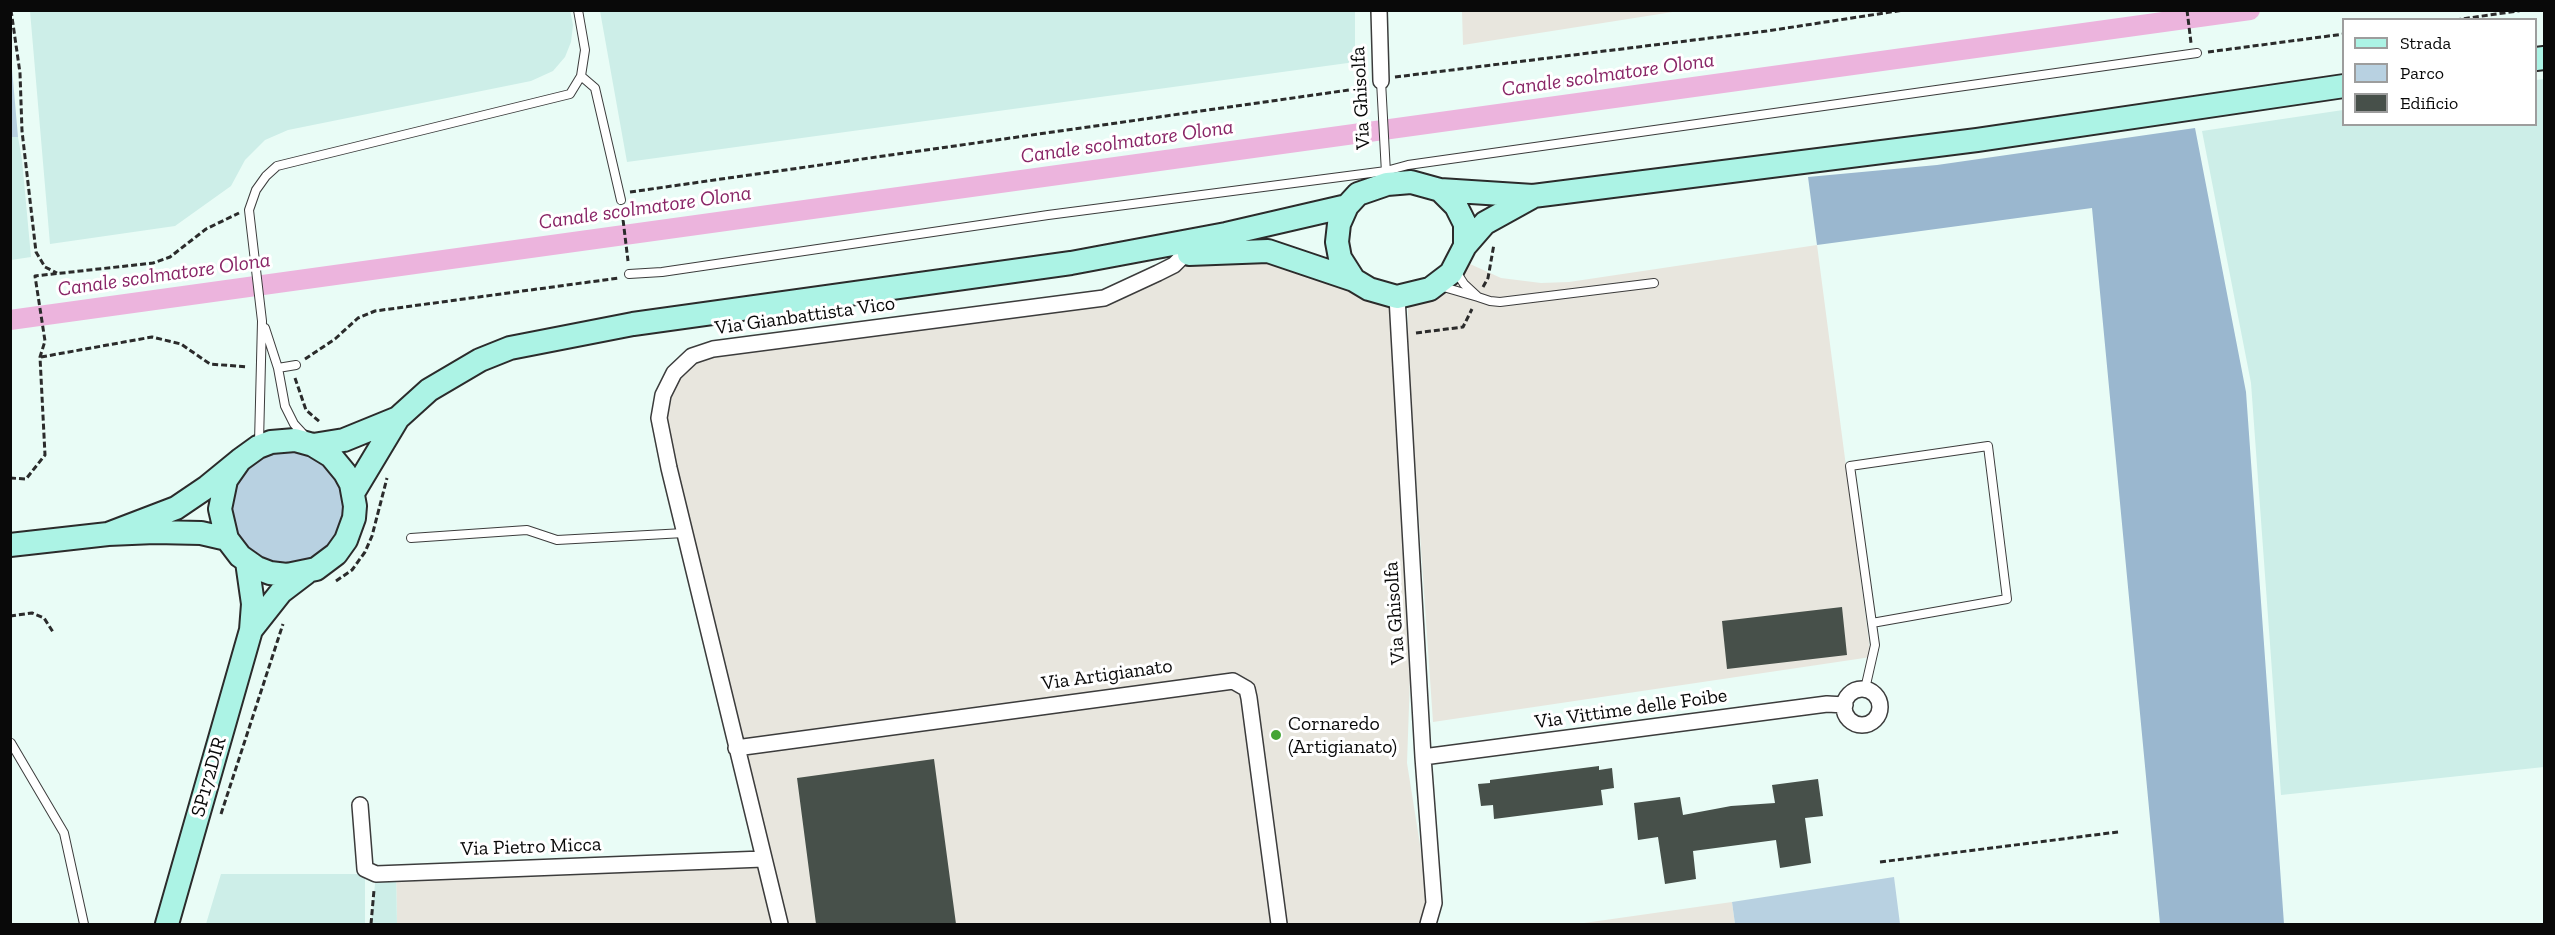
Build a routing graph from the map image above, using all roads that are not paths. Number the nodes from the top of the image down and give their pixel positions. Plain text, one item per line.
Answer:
1 (578, 10) edge
2 (1379, 10) edge
3 (2197, 53) road end
4 (581, 76) junction
5 (1381, 81) joint
6 (2342, 86) edge
7 (1387, 177) junction
8 (1440, 190) junction
9 (1533, 196) junction
10 (621, 200) road end
11 (1347, 206) junction
12 (1466, 246) junction
13 (1185, 254) junction
14 (1071, 263) junction
15 (1454, 267) junction
16 (629, 274) dead end
17 (1354, 280) junction
18 (1654, 283) dead end
19 (1436, 284) junction
20 (1397, 297) junction
21 (1478, 297) junction
22 (262, 321) junction
23 (296, 365) dead end
24 (278, 368) junction
25 (398, 418) junction
26 (313, 445) junction
27 (258, 447) junction
28 (240, 460) junction
29 (353, 493) junction
30 (684, 533) junction
31 (108, 534) junction
32 (411, 538) dead end
33 (227, 539) junction
34 (10, 546) edge
35 (247, 562) junction
36 (306, 573) junction
37 (1872, 623) junction
38 (251, 630) junction
39 (1865, 689) junction
40 (1845, 705) junction
41 (11, 743) edge
42 (735, 748) junction
43 (1423, 757) junction
44 (360, 805) dead end
45 (763, 859) junction
46 (84, 924) edge
47 (166, 924) edge
48 (780, 924) edge
49 (1279, 924) edge
50 (1428, 924) edge

1 - 4 lane
2 - 5 street, Via Ghisolfa
3 - 7 lane
4 - 10 lane
4 - 22 lane
5 - 7 lane, Via Ghisolfa
6 - 9 main road
7 - 8 main road
7 - 11 main road
7 - 16 lane
8 - 9 main road
8 - 12 main road
9 - 12 main road
11 - 14 main road
11 - 17 main road
12 - 15 main road
13 - 14 main road
13 - 17 main road
13 - 30 street, Via Gianbattista Vico
14 - 25 main road
15 - 19 main road
15 - 21 lane
17 - 20 main road
18 - 21 lane
19 - 20 main road
19 - 21 lane
20 - 43 street, Via Ghisolfa
22 - 24 lane
22 - 27 lane
23 - 24 lane
24 - 26 lane
25 - 26 main road
25 - 29 main road
26 - 27 main road
26 - 29 main road
27 - 28 main road
28 - 31 main road
28 - 33 main road
29 - 36 main road
30 - 32 lane
30 - 42 street, Via Gianbattista Vico
31 - 33 main road
31 - 34 main road
33 - 35 main road
35 - 36 main road
35 - 38 main road
36 - 38 main road
37 - 37 lane
37 - 39 lane
38 - 47 main road, SP172DIR
39 - 40 street
39 - 40 street
40 - 43 street, Via Vittime delle Foibe
41 - 46 lane
42 - 45 street, Via Gianbattista Vico
42 - 49 street, Via Artigianato
43 - 50 street, Via Ghisolfa
44 - 45 street, Via Pietro Micca
45 - 48 street, Via Gianbattista Vico

